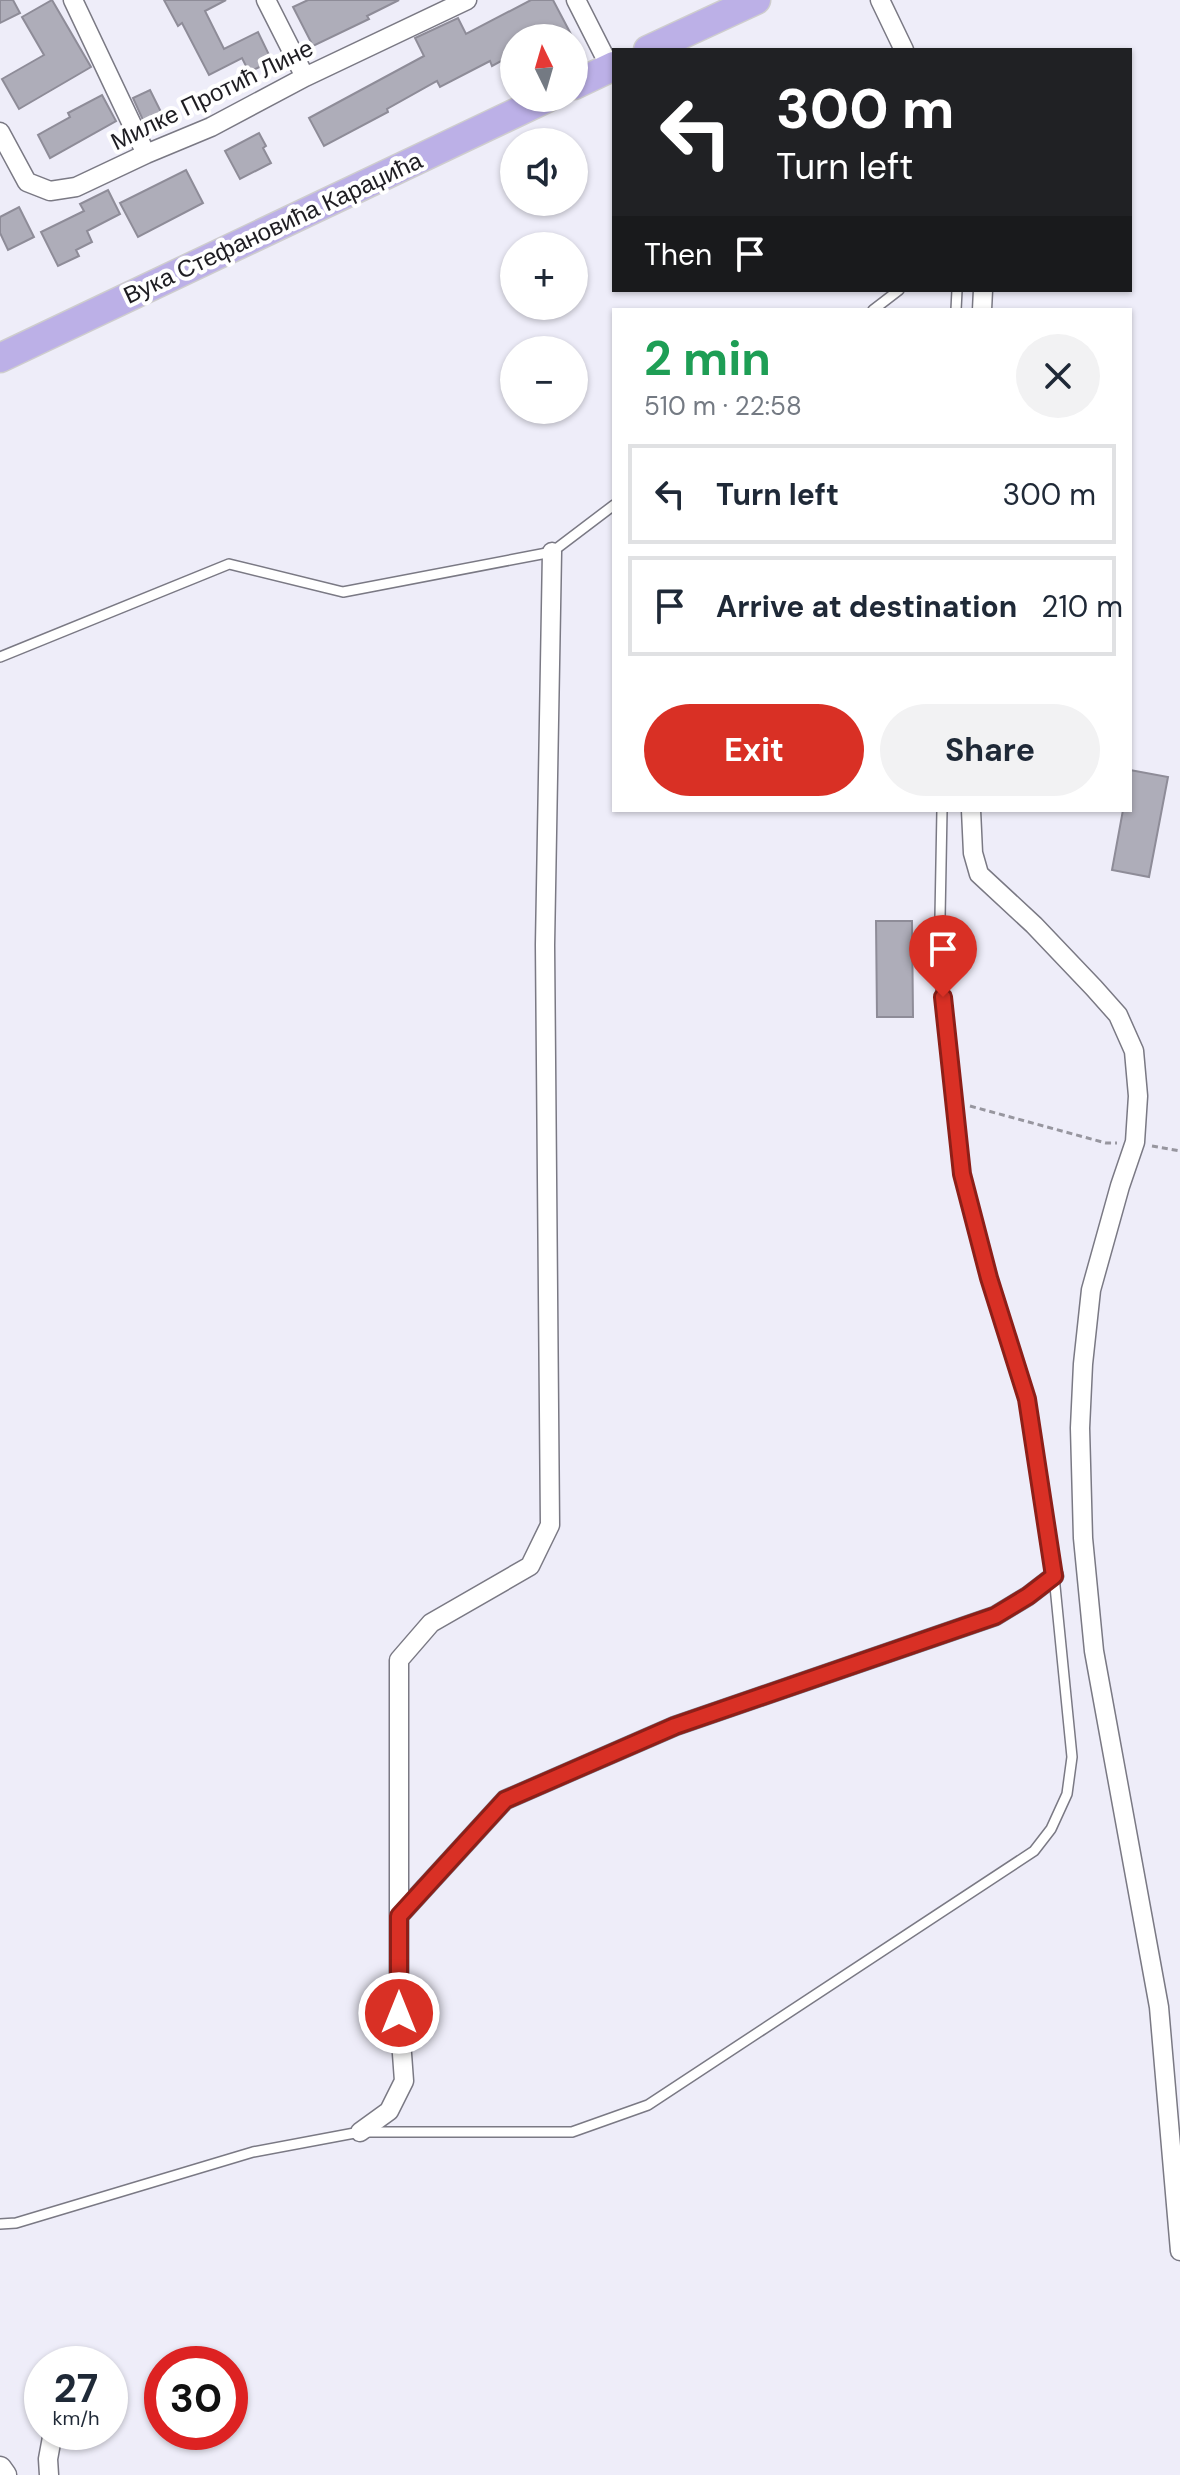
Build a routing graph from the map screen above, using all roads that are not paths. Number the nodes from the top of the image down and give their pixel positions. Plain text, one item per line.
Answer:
1 (73, 0) edge
2 (266, 0) edge
3 (467, 0) edge
4 (576, 0) edge
5 (756, 0) edge
6 (880, 0) edge
7 (652, 48) edge
8 (903, 48) edge
9 (612, 66) edge
10 (305, 77) junction
11 (588, 78) edge
12 (518, 112) edge
13 (0, 132) edge
14 (146, 154) junction
15 (896, 292) edge
16 (876, 308) edge
17 (0, 358) edge
18 (612, 507) edge
19 (552, 552) junction
20 (0, 657) edge
21 (942, 812) edge
22 (971, 812) edge
23 (1054, 1576) junction
24 (399, 1916) junction
25 (360, 2132) junction
26 (0, 2224) edge
27 (1180, 2251) edge
28 (50, 2450) edge
29 (0, 2468) edge
30 (5, 2475) edge
31 (49, 2475) edge

1 - 14 street
2 - 10 street
3 - 10 street, Милке Протић Лине
4 - 9 street
5 - 7 main road
6 - 8 street
9 - 11 main road
10 - 14 street, Милке Протић Лине
12 - 17 main road, Вука Стефановића Караџића
13 - 14 street, Милке Протић Лине
15 - 16 lane
18 - 19 lane
19 - 20 lane
19 - 24 street
21 - 23 lane
22 - 27 street
23 - 24 street
23 - 25 lane
24 - 25 street
25 - 26 lane
28 - 31 street
29 - 30 street

